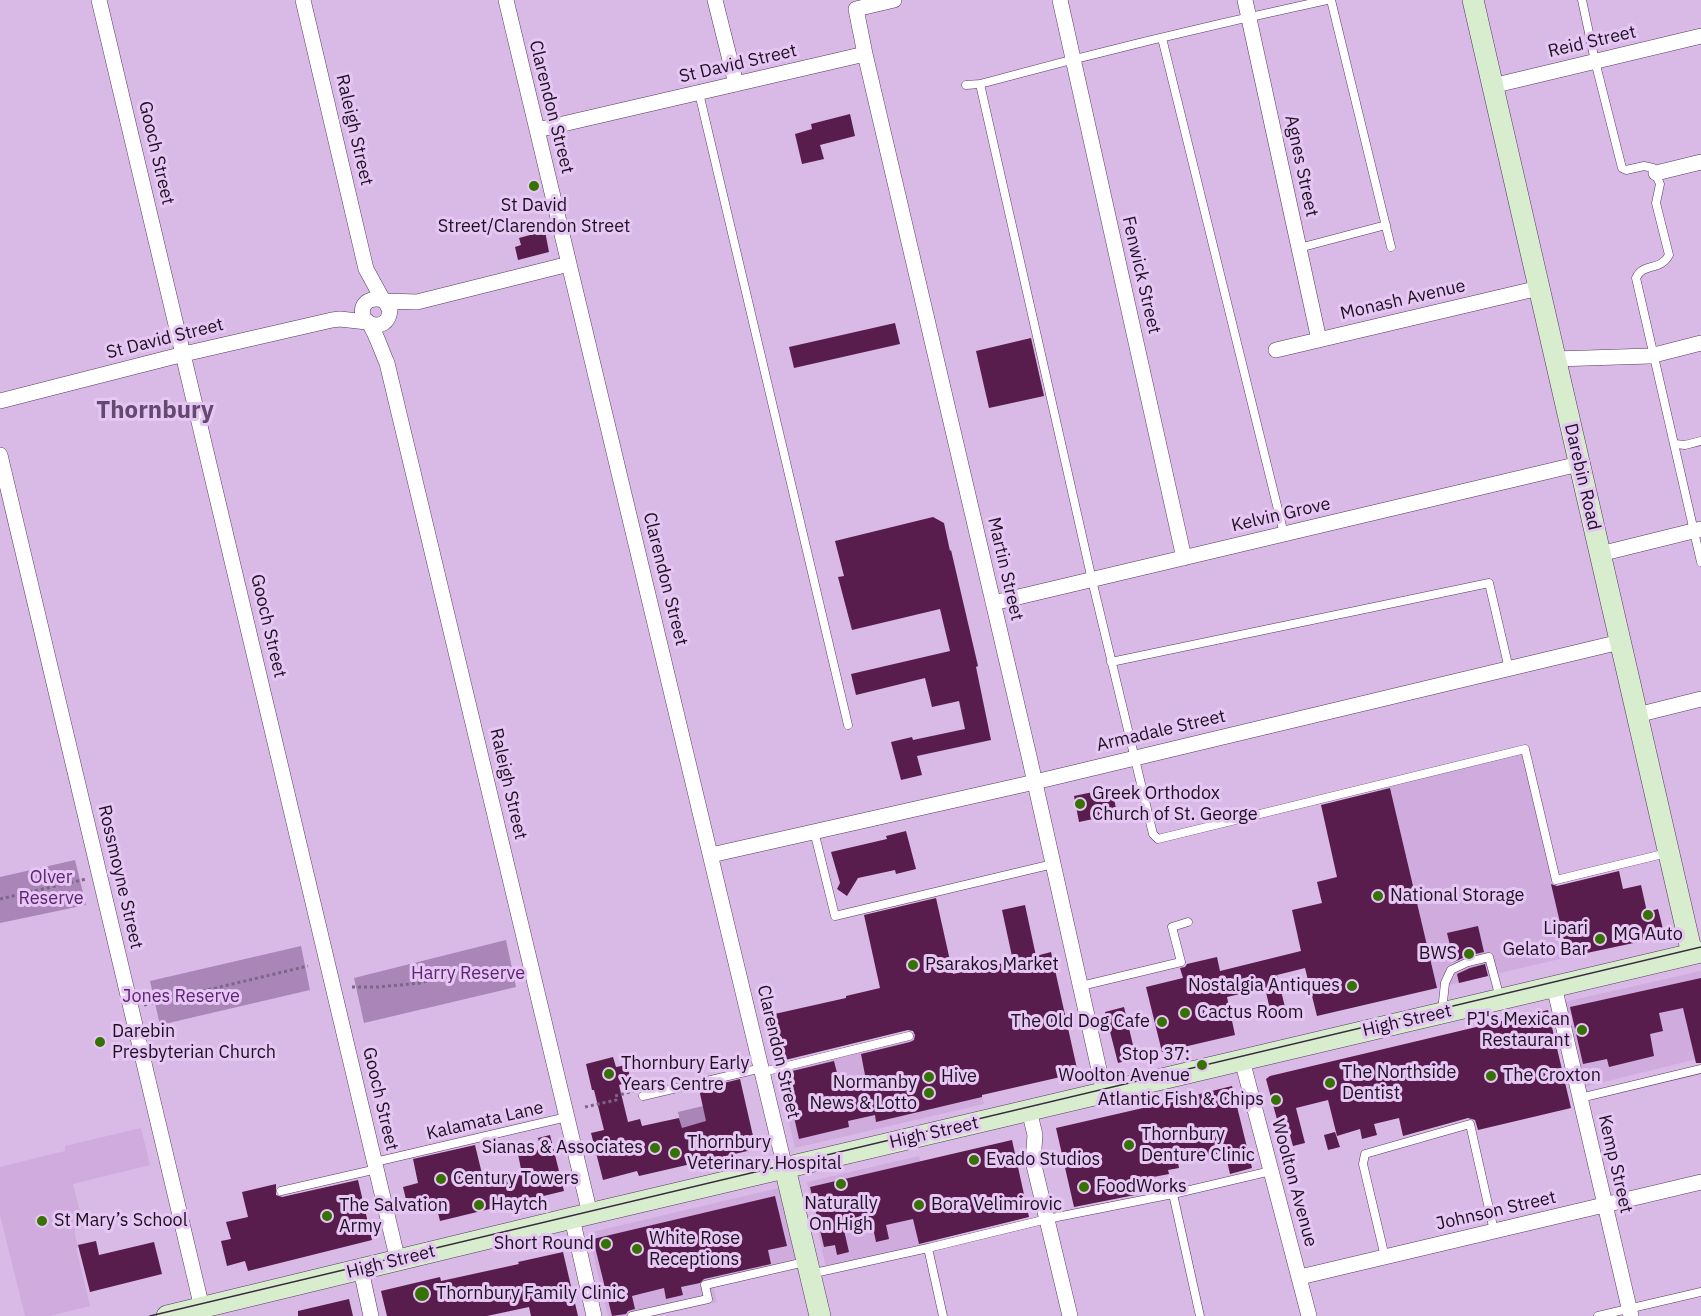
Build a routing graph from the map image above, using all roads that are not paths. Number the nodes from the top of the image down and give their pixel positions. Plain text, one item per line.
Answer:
1 (99, 0) edge
2 (303, 0) edge
3 (506, 0) edge
4 (715, 0) edge
5 (894, 0) edge
6 (1060, 0) edge
7 (1245, 0) edge
8 (1329, 0) edge
9 (1473, 0) edge
10 (1582, 0) edge
11 (1249, 16) junction
12 (1701, 36) edge
13 (1162, 38) junction
14 (865, 54) junction
15 (1073, 59) junction
16 (1595, 61) junction
17 (736, 84) junction
18 (980, 84) junction
19 (966, 85) dead end
20 (1492, 86) junction
21 (699, 93) junction
22 (537, 130) junction
23 (1701, 162) edge
24 (1656, 173) junction
25 (1386, 225) junction
26 (1391, 247) dead end
27 (1299, 249) junction
28 (569, 264) junction
29 (366, 269) junction
30 (1539, 288) junction
31 (384, 300) junction
32 (409, 303) junction
33 (365, 304) junction
34 (388, 318) junction
35 (340, 319) junction
36 (368, 322) junction
37 (1319, 340) junction
38 (1701, 343) edge
39 (1276, 350) dead end
40 (184, 354) junction
41 (1653, 355) junction
42 (1555, 358) junction
43 (387, 363) junction
44 (0, 401) edge
45 (1701, 441) edge
46 (1675, 444) junction
47 (0, 455) edge
48 (1579, 464) junction
49 (1697, 530) edge
50 (1284, 534) junction
51 (1599, 554) junction
52 (1184, 558) junction
53 (1701, 562) edge
54 (1092, 580) junction
55 (993, 603) junction
56 (1620, 642) junction
57 (1111, 662) junction
58 (1509, 669) junction
59 (1701, 699) edge
60 (1637, 715) junction
61 (848, 726) dead end
62 (1134, 758) junction
63 (1035, 782) junction
64 (814, 831) junction
65 (1668, 852) junction
66 (711, 855) junction
67 (1053, 864) junction
68 (1188, 922) dead end
69 (1696, 953) edge
70 (1081, 986) junction
71 (1554, 986) junction
72 (1501, 998) junction
73 (1442, 1012) junction
74 (909, 1036) dead end
75 (1242, 1060) junction
76 (763, 1070) junction
77 (1701, 1070) edge
78 (1104, 1092) junction
79 (643, 1096) road end
80 (1580, 1098) junction
81 (1029, 1110) junction
82 (567, 1117) junction
83 (376, 1165) junction
84 (785, 1168) junction
85 (1271, 1171) junction
86 (1701, 1182) edge
87 (281, 1191) dead end
88 (1173, 1194) junction
89 (1605, 1205) junction
90 (581, 1216) junction
91 (1047, 1219) junction
92 (1494, 1231) junction
93 (928, 1248) junction
94 (1385, 1257) junction
95 (399, 1261) junction
96 (808, 1268) junction
97 (361, 1269) junction
98 (1300, 1278) junction
99 (1701, 1292) edge
100 (202, 1308) junction
101 (1630, 1312) edge
102 (167, 1316) edge
103 (371, 1316) edge
104 (594, 1316) edge
105 (632, 1316) edge
106 (819, 1316) edge
107 (943, 1316) edge
108 (1070, 1316) edge
109 (1200, 1316) edge
110 (1310, 1316) edge
111 (1598, 1316) edge

1 - 40 street, Gooch Street
2 - 29 street, Raleigh Street
3 - 22 street, Clarendon Street
4 - 17 street
5 - 14 street
6 - 15 street, Fenwick Street
7 - 11 street, Agnes Street
8 - 11 lane
8 - 25 lane
9 - 20 main road, Darebin Road
10 - 16 lane
11 - 13 lane
11 - 27 street, Agnes Street
12 - 16 street, Reid Street
13 - 15 lane
13 - 50 lane
14 - 17 street, St David Street
14 - 55 street, Martin Street
15 - 18 lane
15 - 52 street, Fenwick Street
16 - 20 street, Reid Street
16 - 24 lane
17 - 21 street, St David Street
18 - 19 lane
18 - 54 lane
20 - 30 main road, Darebin Road
21 - 22 street, St David Street
21 - 61 lane
22 - 28 street, Clarendon Street
23 - 24 street
24 - 41 lane
25 - 26 lane
25 - 27 lane
27 - 37 street, Agnes Street
28 - 32 street
28 - 66 street, Clarendon Street
29 - 31 street, Raleigh Street
29 - 33 street, Raleigh Street
30 - 37 street, Monash Avenue
30 - 42 main road, Darebin Road
31 - 32 street
31 - 33 street
31 - 34 street
32 - 34 street
33 - 35 street, St David Street
33 - 36 street
34 - 36 street
34 - 43 street, Raleigh Street
35 - 36 street, St David Street
35 - 40 street, St David Street
36 - 43 street, Raleigh Street
37 - 39 street, Monash Avenue
38 - 41 street
40 - 44 street, St David Street
40 - 83 street, Gooch Street
41 - 42 street
41 - 46 lane
42 - 48 main road, Darebin Road
43 - 82 street, Raleigh Street
45 - 46 lane
46 - 49 lane
47 - 100 street, Rossmoyne Street
48 - 50 street, Kelvin Grove
48 - 51 main road, Darebin Road
49 - 51 street
49 - 53 lane
50 - 52 street, Kelvin Grove
51 - 56 main road, Darebin Road
52 - 54 street, Kelvin Grove
54 - 55 street, Kelvin Grove
54 - 57 lane
55 - 63 street, Martin Street
56 - 58 street, Armadale Street
56 - 60 main road, Darebin Road
57 - 58 lane
57 - 62 lane
58 - 62 street, Armadale Street
59 - 60 street
60 - 65 main road, Darebin Road
62 - 63 street, Armadale Street
62 - 65 lane
63 - 64 street, Armadale Street
63 - 67 street, Martin Street
64 - 66 street, Armadale Street
64 - 67 lane
65 - 69 main road, Darebin Road
66 - 76 street, Clarendon Street
67 - 70 street, Martin Street
68 - 70 lane
69 - 71 main road, High Street
70 - 78 street, Martin Street
71 - 72 main road, High Street
71 - 80 street, Kemp Street
72 - 73 main road, High Street
72 - 73 lane
73 - 75 main road, High Street
74 - 76 lane
75 - 78 main road, High Street
75 - 85 street, Woolton Avenue
76 - 79 lane
76 - 84 street, Clarendon Street
77 - 80 lane
78 - 81 main road, High Street
80 - 89 street, Kemp Street
81 - 84 main road, High Street
81 - 91 street
82 - 83 lane, Kalamata Lane
82 - 90 street, Raleigh Street
83 - 87 lane, Kalamata Lane
83 - 95 street, Gooch Street
84 - 90 main road, High Street
84 - 96 main road
85 - 88 lane
85 - 98 street, Woolton Avenue
86 - 89 street, Johnson Street
88 - 91 lane
88 - 109 lane
89 - 92 street, Johnson Street
89 - 101 street, Kemp Street
90 - 95 main road, High Street
90 - 104 street, Raleigh Street
91 - 93 lane
91 - 108 street
92 - 94 street, Johnson Street
92 - 94 lane
93 - 96 lane
93 - 107 lane
94 - 98 street, Johnson Street
95 - 97 main road, High Street
96 - 105 lane
96 - 106 main road
97 - 100 main road, High Street
97 - 103 street
98 - 110 street, Woolton Avenue
99 - 101 lane
100 - 102 main road, High Street
101 - 111 lane

